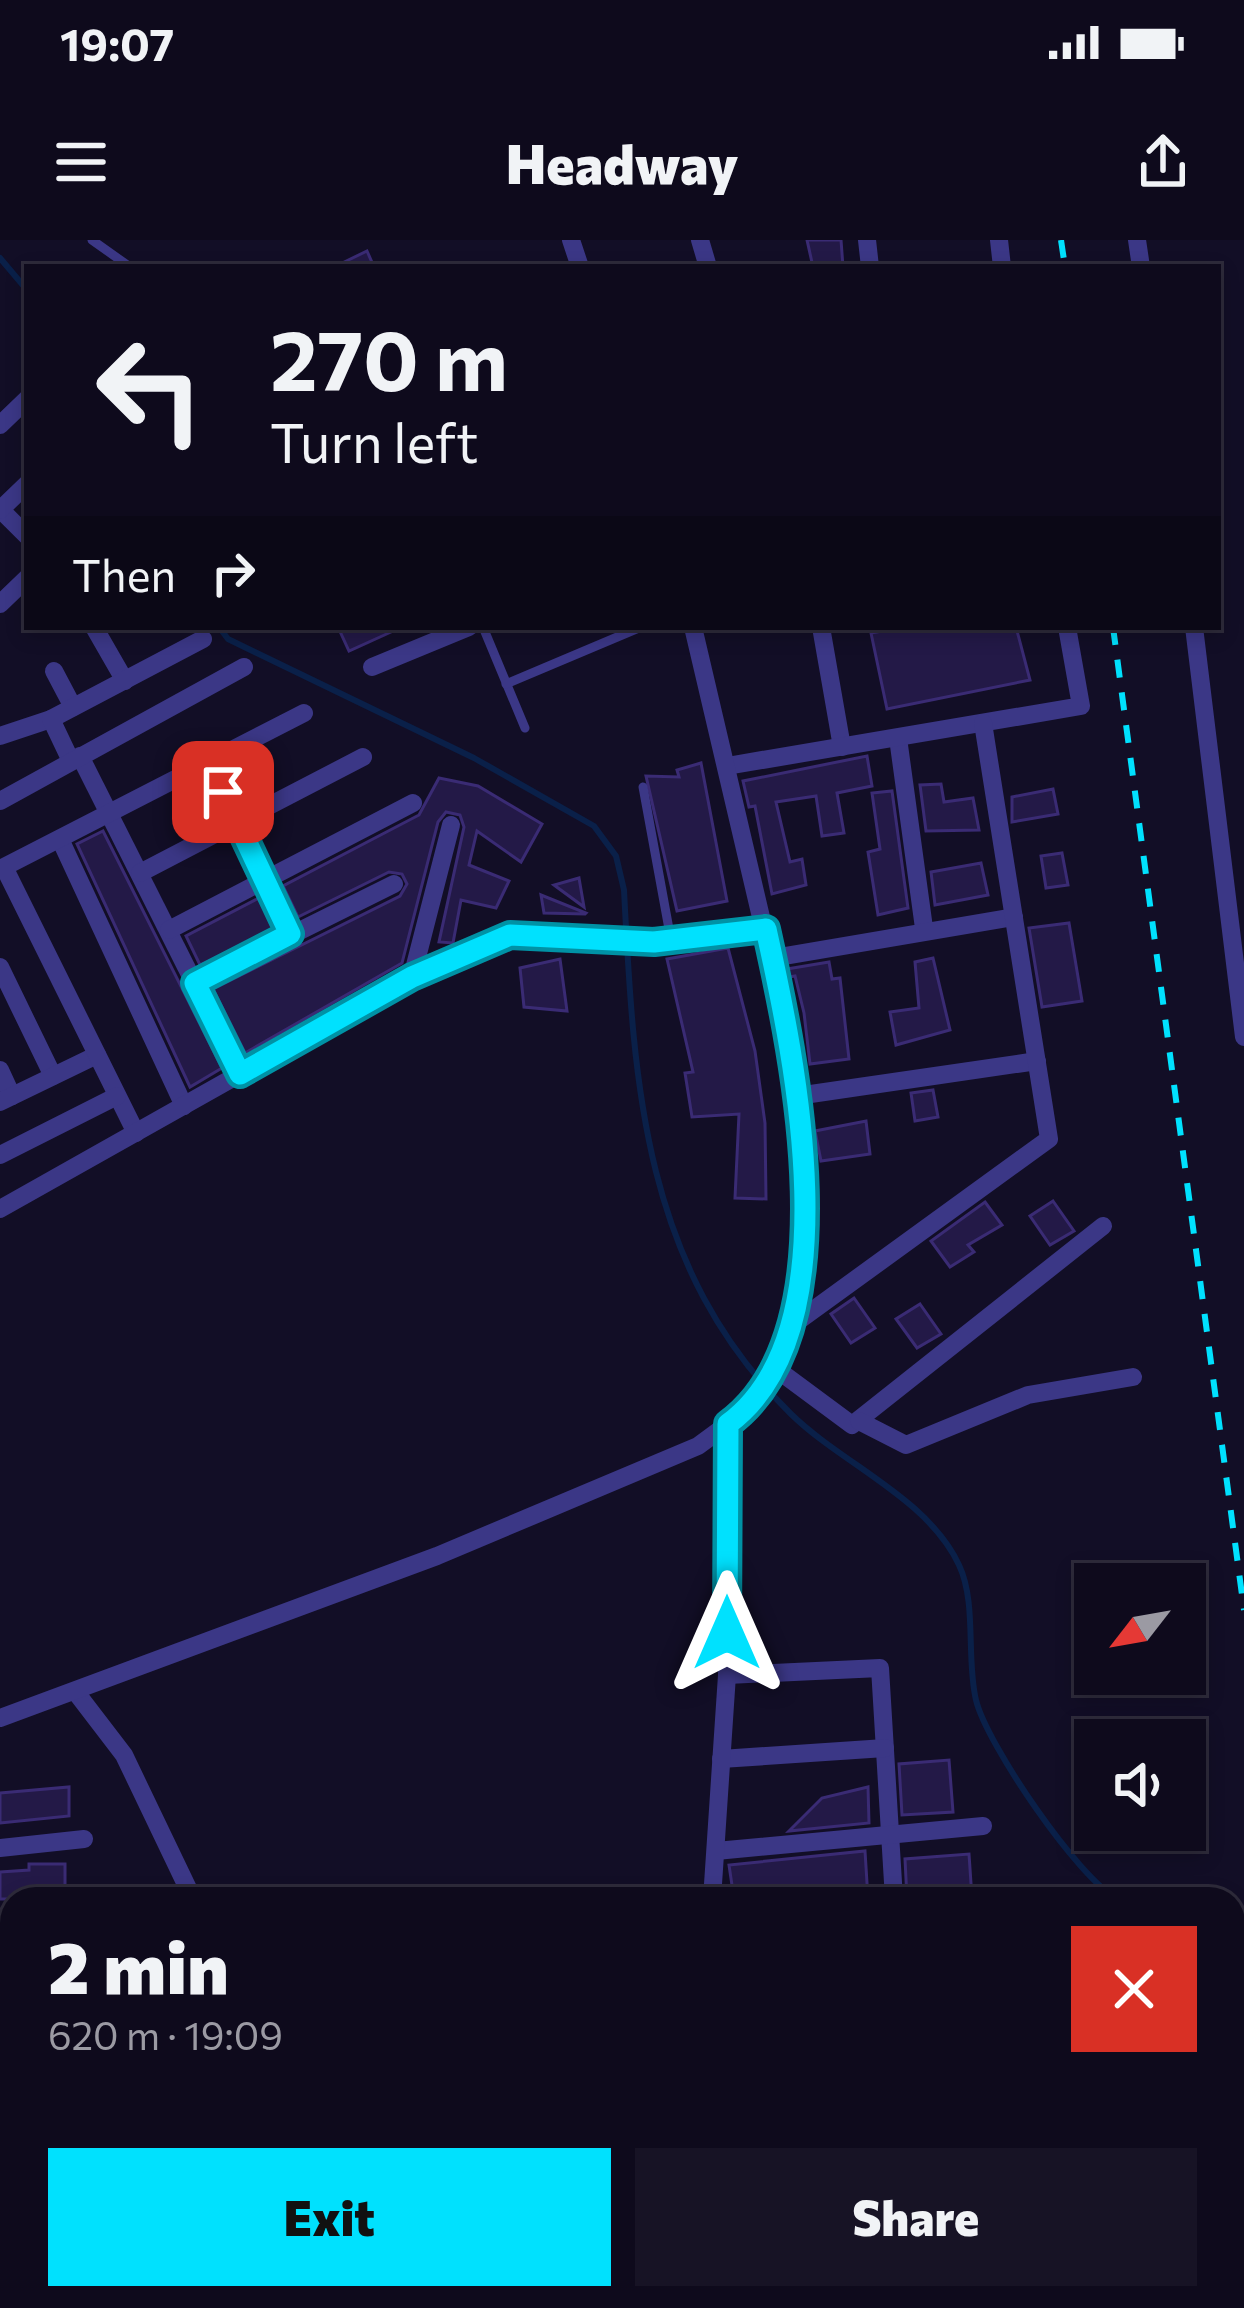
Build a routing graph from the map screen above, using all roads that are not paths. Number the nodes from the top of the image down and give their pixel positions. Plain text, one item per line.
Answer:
1 (92, 240) edge
2 (126, 264) edge
3 (24, 402) edge
4 (0, 425) edge
5 (24, 487) edge
6 (0, 510) edge
7 (24, 533) edge
8 (24, 581) edge
9 (0, 604) edge
10 (97, 630) edge
11 (462, 630) edge
12 (484, 630) edge
13 (633, 630) edge
14 (694, 630) edge
15 (822, 630) edge
16 (1068, 630) edge
17 (1194, 630) edge
18 (203, 639) dead end
19 (244, 667) dead end
20 (372, 667) dead end
21 (53, 671) dead end
22 (125, 681) junction
23 (506, 684) junction
24 (73, 707) junction
25 (304, 713) dead end
26 (51, 719) junction
27 (983, 723) junction
28 (525, 728) dead end
29 (0, 736) edge
30 (898, 738) junction
31 (842, 747) junction
32 (363, 757) dead end
33 (76, 758) junction
34 (208, 762) junction
35 (727, 766) junction
36 (643, 787) dead end
37 (0, 801) edge
38 (413, 803) dead end
39 (110, 812) junction
40 (237, 822) junction
41 (451, 825) dead end
42 (61, 839) junction
43 (140, 873) junction
44 (266, 882) junction
45 (394, 884) dead end
46 (1014, 917) junction
47 (924, 928) junction
48 (766, 929) junction
49 (169, 930) junction
50 (290, 934) junction
51 (663, 941) junction
52 (773, 958) junction
53 (1239, 959) edge
54 (0, 967) edge
55 (412, 977) junction
56 (195, 983) junction
57 (1244, 1037) edge
58 (97, 1055) junction
59 (1037, 1060) junction
60 (0, 1070) edge
61 (240, 1074) junction
62 (53, 1076) junction
63 (117, 1096) junction
64 (797, 1096) junction
65 (6, 1099) edge
66 (184, 1106) junction
67 (136, 1133) junction
68 (0, 1155) edge
69 (0, 1209) edge
70 (1103, 1226) dead end
71 (794, 1324) junction
72 (770, 1368) junction
73 (1133, 1377) dead end
74 (859, 1421) junction
75 (728, 1424) junction
76 (727, 1675) junction
77 (75, 1691) junction
78 (0, 1718) edge
79 (885, 1748) junction
80 (722, 1759) junction
81 (983, 1826) dead end
82 (890, 1834) junction
83 (84, 1839) dead end
84 (0, 1848) edge
85 (716, 1851) junction
86 (187, 1887) edge
87 (713, 1887) edge
88 (893, 1887) edge

1 - 2 lane
3 - 4 street
5 - 6 street
6 - 7 street
8 - 9 street
10 - 22 street
11 - 20 street
12 - 23 lane
13 - 23 lane
14 - 35 street
15 - 31 street
16 - 27 street
17 - 53 street
18 - 22 street
19 - 33 street
21 - 24 street
22 - 24 street
23 - 28 lane
24 - 26 street
25 - 34 street
26 - 29 street
26 - 33 street
27 - 30 street
27 - 46 street
30 - 31 street
30 - 47 street
31 - 35 street
32 - 40 street
33 - 37 street
33 - 39 street
34 - 39 street
34 - 40 street
35 - 48 street
36 - 51 lane
38 - 44 street
39 - 42 street
39 - 43 street
40 - 43 street
40 - 44 street
41 - 55 street
42 - 58 street
42 - 66 street
43 - 49 street
44 - 49 street
44 - 50 street
45 - 50 street
46 - 47 street
46 - 59 street
47 - 52 street
48 - 51 street
48 - 52 street
49 - 56 street
50 - 56 street
51 - 55 street
52 - 64 street
53 - 57 street
54 - 62 street
55 - 61 street
56 - 61 street
58 - 62 street
58 - 63 street
59 - 64 street
59 - 71 street
60 - 65 street
61 - 66 street
62 - 65 street
63 - 67 street
63 - 68 street
64 - 71 street
66 - 67 street
67 - 69 street
70 - 74 street
71 - 72 street
72 - 74 street
72 - 75 street
73 - 74 street
75 - 76 street
75 - 77 street
76 - 79 street
76 - 80 street
77 - 78 street
77 - 86 street
79 - 80 street
79 - 82 street
80 - 85 street
81 - 82 street
82 - 85 street
82 - 88 street
83 - 84 street
85 - 87 street

